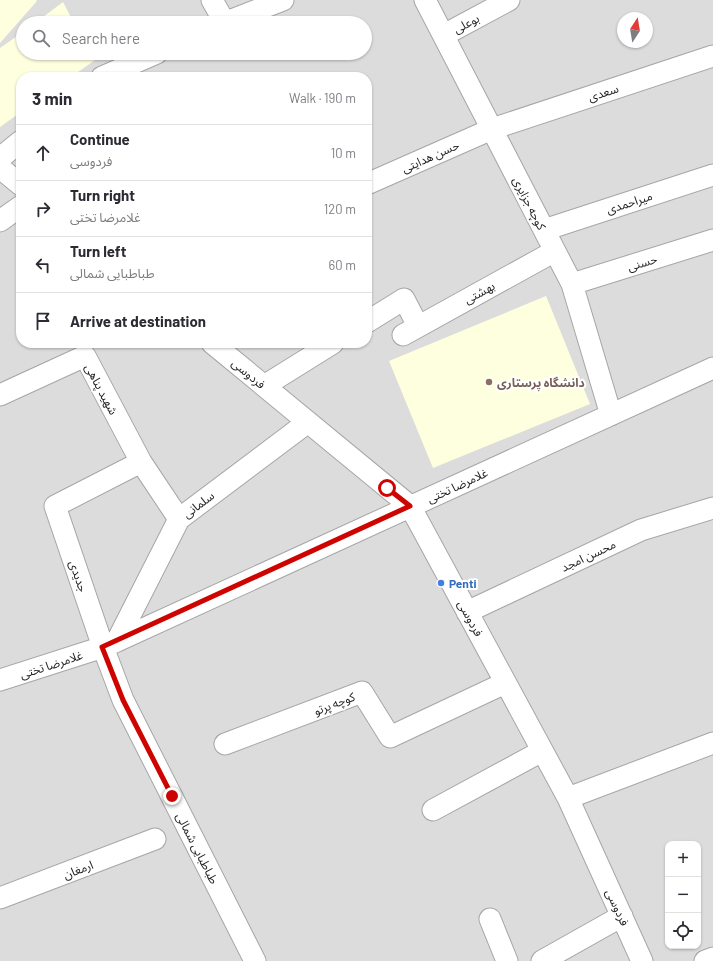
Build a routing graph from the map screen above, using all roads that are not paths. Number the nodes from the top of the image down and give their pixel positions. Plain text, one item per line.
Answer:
1 (212, 0) edge
2 (284, 0) edge
3 (426, 0) edge
4 (509, 0) edge
5 (221, 16) edge
6 (243, 16) edge
7 (444, 35) junction
8 (713, 56) edge
9 (141, 60) edge
10 (113, 72) edge
11 (492, 129) junction
12 (16, 145) edge
13 (0, 158) edge
14 (0, 168) edge
15 (713, 175) edge
16 (16, 181) edge
17 (372, 182) edge
18 (16, 210) edge
19 (0, 221) edge
20 (544, 230) junction
21 (713, 240) edge
22 (555, 250) junction
23 (572, 284) junction
24 (372, 319) edge
25 (218, 348) edge
26 (325, 348) edge
27 (713, 368) edge
28 (264, 386) junction
29 (0, 395) edge
30 (610, 415) junction
31 (308, 422) junction
32 (141, 462) junction
33 (410, 506) junction
34 (713, 508) edge
35 (179, 519) junction
36 (467, 612) junction
37 (110, 644) junction
38 (0, 680) edge
39 (505, 683) junction
40 (713, 743) edge
41 (225, 744) dead end
42 (542, 750) junction
43 (568, 798) junction
44 (433, 810) dead end
45 (155, 839) dead end
46 (0, 898) edge
47 (622, 916) junction
48 (490, 919) dead end
49 (713, 958) edge
50 (255, 961) edge
51 (507, 961) edge
52 (542, 961) edge
53 (642, 961) edge
54 (705, 961) edge

1 - 5 street
2 - 6 street
3 - 7 street, کوچه جزایری
4 - 7 street, بوعلی
7 - 11 street, کوچه جزایری
8 - 11 street, سعدی
9 - 10 street
11 - 17 street, حسن هدایتی
11 - 20 street, کوچه جزایری
12 - 13 street
14 - 16 street
15 - 20 street, میراحمدی
18 - 19 street
20 - 22 street, کوچه جزایری
21 - 23 street, حسنی
22 - 23 street, کوچه جزایری
22 - 24 street, بهشتی
23 - 30 street, کوچه جزایری
25 - 28 street, فردوسی
26 - 28 street
27 - 30 street, غلامرضا تختی
28 - 31 street, فردوسی
29 - 32 street, شهید پناهی
30 - 33 street, غلامرضا تختی
31 - 33 street, فردوسی
31 - 35 street, سلمانی
32 - 35 street
32 - 37 street, جدیدی
33 - 36 street, فردوسی
33 - 37 street, غلامرضا تختی
34 - 36 street, محسن امجد
35 - 37 street, سلمانی
36 - 39 street, فردوسی
37 - 38 street, غلامرضا تختی
37 - 50 street, طباطبایی شمالی
39 - 41 street, کوچه پرتو
39 - 42 street, فردوسی
40 - 43 street
42 - 43 street, فردوسی
42 - 44 street
43 - 47 street, فردوسی
45 - 46 street, ارمغان
47 - 52 street
47 - 53 street, فردوسی
48 - 51 street
49 - 54 street

